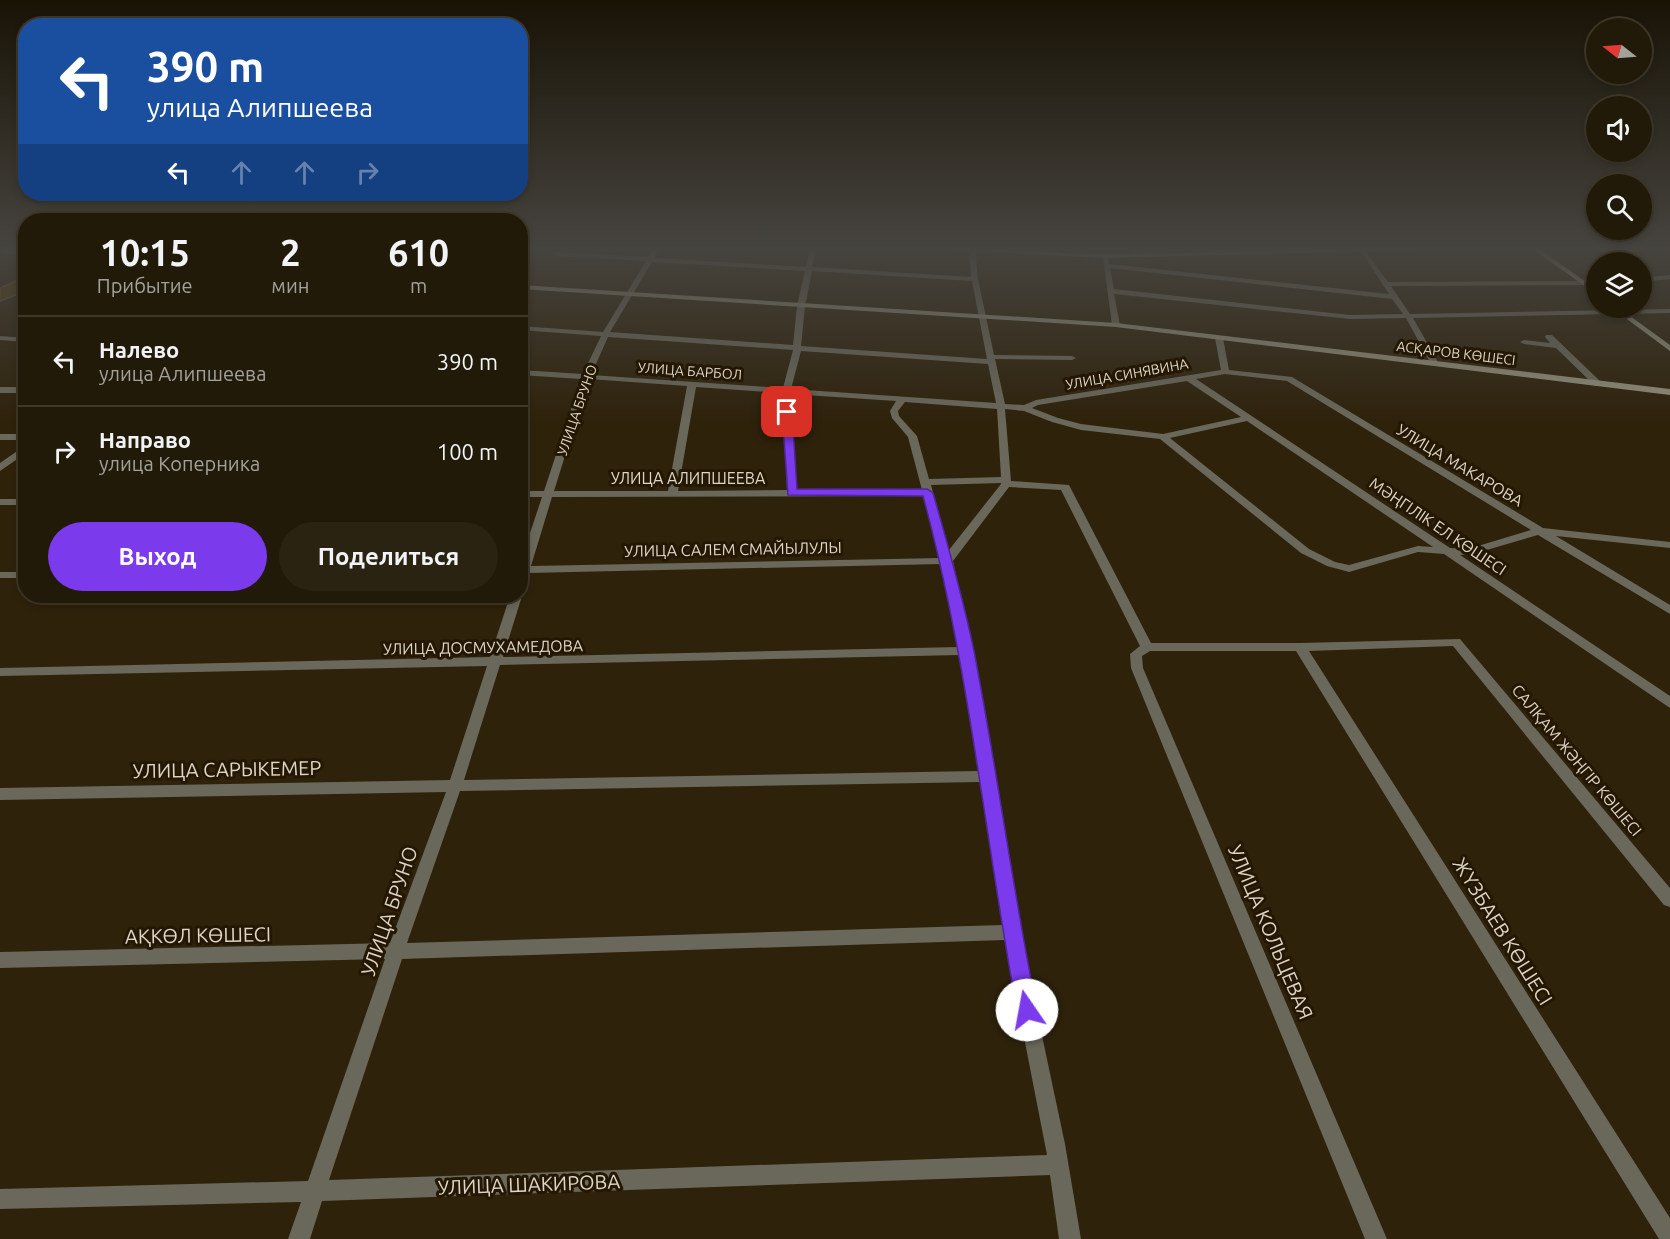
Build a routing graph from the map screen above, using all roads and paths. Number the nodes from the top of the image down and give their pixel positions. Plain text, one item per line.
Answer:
1 (624, 306) edge
2 (801, 306) joint
3 (981, 306) edge
4 (1113, 306) edge
5 (1240, 306) edge
6 (1401, 306) edge
7 (1586, 311) edge
8 (1652, 311) edge
9 (1670, 311) edge
10 (1408, 316) junction
11 (984, 317) junction
12 (1629, 318) edge
13 (1116, 325) junction
14 (528, 329) edge
15 (605, 335) junction
16 (1549, 337) dead end
17 (0, 338) edge
18 (1219, 338) junction
19 (18, 339) edge
20 (1524, 342) dead end
21 (1558, 346) junction
22 (1572, 347) dead end
23 (797, 349) junction
24 (1670, 349) edge
25 (1072, 358) dead end
26 (991, 360) junction
27 (1435, 364) junction
28 (1225, 372) junction
29 (528, 373) edge
30 (586, 377) junction
31 (1187, 377) junction
32 (692, 384) junction
33 (1598, 384) junction
34 (0, 390) edge
35 (18, 390) edge
36 (786, 392) junction
37 (1670, 392) edge
38 (901, 401) junction
39 (1001, 408) junction
40 (1025, 408) junction
41 (1250, 418) junction
42 (0, 437) edge
43 (18, 437) edge
44 (1163, 437) junction
45 (18, 454) edge
46 (0, 468) edge
47 (1006, 482) junction
48 (926, 487) junction
49 (792, 493) junction
50 (528, 494) edge
51 (550, 494) junction
52 (673, 494) junction
53 (0, 502) edge
54 (18, 502) edge
55 (1539, 531) junction
56 (1670, 545) edge
57 (1442, 550) junction
58 (528, 554) edge
59 (947, 561) junction
60 (528, 570) edge
61 (0, 575) edge
62 (18, 575) edge
63 (514, 603) edge
64 (1670, 610) edge
65 (1147, 647) junction
66 (1300, 647) junction
67 (966, 651) junction
68 (496, 663) junction
69 (0, 672) edge
70 (1670, 703) edge
71 (986, 776) junction
72 (455, 786) junction
73 (0, 794) edge
74 (1668, 896) edge
75 (1012, 932) junction
76 (396, 951) junction
77 (0, 960) edge
78 (1058, 1165) junction
79 (316, 1191) junction
80 (0, 1199) edge
81 (1670, 1237) edge
82 (299, 1239) edge
83 (1070, 1239) edge
84 (1376, 1239) edge

1 - 15 street, УЛИЦА БРУНО
2 - 11 main road, АСҚАРОВ КӨШЕСІ
2 - 23 street
3 - 11 street
4 - 13 street
5 - 10 street
6 - 10 street
7 - 10 street
8 - 9 street
10 - 27 street
11 - 13 main road, АСҚАРОВ КӨШЕСІ
11 - 26 street
12 - 24 main road
13 - 18 main road, АСҚАРОВ КӨШЕСІ
14 - 15 street
15 - 23 street
15 - 30 street, УЛИЦА БРУНО
16 - 21 street
17 - 19 street
18 - 27 main road, АСҚАРОВ КӨШЕСІ
18 - 28 street
20 - 21 street
21 - 22 street
21 - 33 street
23 - 26 street
23 - 36 street
25 - 26 street
26 - 39 street
27 - 33 main road, АСҚАРОВ КӨШЕСІ
28 - 31 street, УЛИЦА СИНЯВИНА
28 - 55 street, УЛИЦА МАКАРОВА
29 - 30 street, УЛИЦА БАРБОЛ
30 - 32 street, УЛИЦА БАРБОЛ
30 - 51 street, УЛИЦА БРУНО
31 - 40 street, УЛИЦА СИНЯВИНА
31 - 41 street, МӘҢГІЛІК ЕЛ КӨШЕСІ
32 - 36 street, УЛИЦА БАРБОЛ
32 - 52 street
33 - 37 main road, АСҚАРОВ КӨШЕСІ
34 - 35 street
36 - 38 street, УЛИЦА БАРБОЛ
36 - 49 street
38 - 39 street, УЛИЦА БАРБОЛ
38 - 48 street
39 - 40 street, УЛИЦА СИНЯВИНА
39 - 47 street
40 - 44 street
41 - 44 street
41 - 57 street, МӘҢГІЛІК ЕЛ КӨШЕСІ
42 - 43 street
44 - 57 street
45 - 46 street
47 - 48 street, УЛИЦА АЛИПШЕЕВА
47 - 59 street
47 - 65 street
48 - 49 street, УЛИЦА АЛИПШЕЕВА
48 - 59 street
49 - 52 street, УЛИЦА АЛИПШЕЕВА
50 - 51 street, УЛИЦА АЛИПШЕЕВА
51 - 52 street, УЛИЦА АЛИПШЕЕВА
51 - 58 street, УЛИЦА БРУНО
53 - 54 street
55 - 56 street
55 - 57 street
55 - 64 street, УЛИЦА МАКАРОВА
57 - 70 street, МӘҢГІЛІК ЕЛ КӨШЕСІ
59 - 60 street, УЛИЦА САЛЕМ СМАЙЫЛУЛЫ
59 - 67 street
61 - 62 street
63 - 68 street, УЛИЦА БРУНО
65 - 66 street
65 - 84 street, УЛИЦА КОЛЬЦЕВАЯ
66 - 74 street, САЛҚАМ ЖӘҢГІР КӨШЕСІ
66 - 81 street, ЖҮЗБАЕВ КӨШЕСІ
67 - 68 street, УЛИЦА ДОСМУХАМЕДОВА
67 - 71 street
68 - 69 street, УЛИЦА ДОСМУХАМЕДОВА
68 - 72 street, УЛИЦА БРУНО
71 - 72 street, УЛИЦА САРЫКЕМЕР
71 - 75 street
72 - 73 street, УЛИЦА САРЫКЕМЕР
72 - 76 street, УЛИЦА БРУНО
75 - 76 street, АҚКӨЛ КӨШЕСІ
75 - 78 street
76 - 77 street, АҚКӨЛ КӨШЕСІ
76 - 79 street, УЛИЦА БРУНО
78 - 79 street, УЛИЦА ШАКИРОВА
78 - 83 street
79 - 80 street, УЛИЦА ШАКИРОВА
79 - 82 street, УЛИЦА БРУНО

